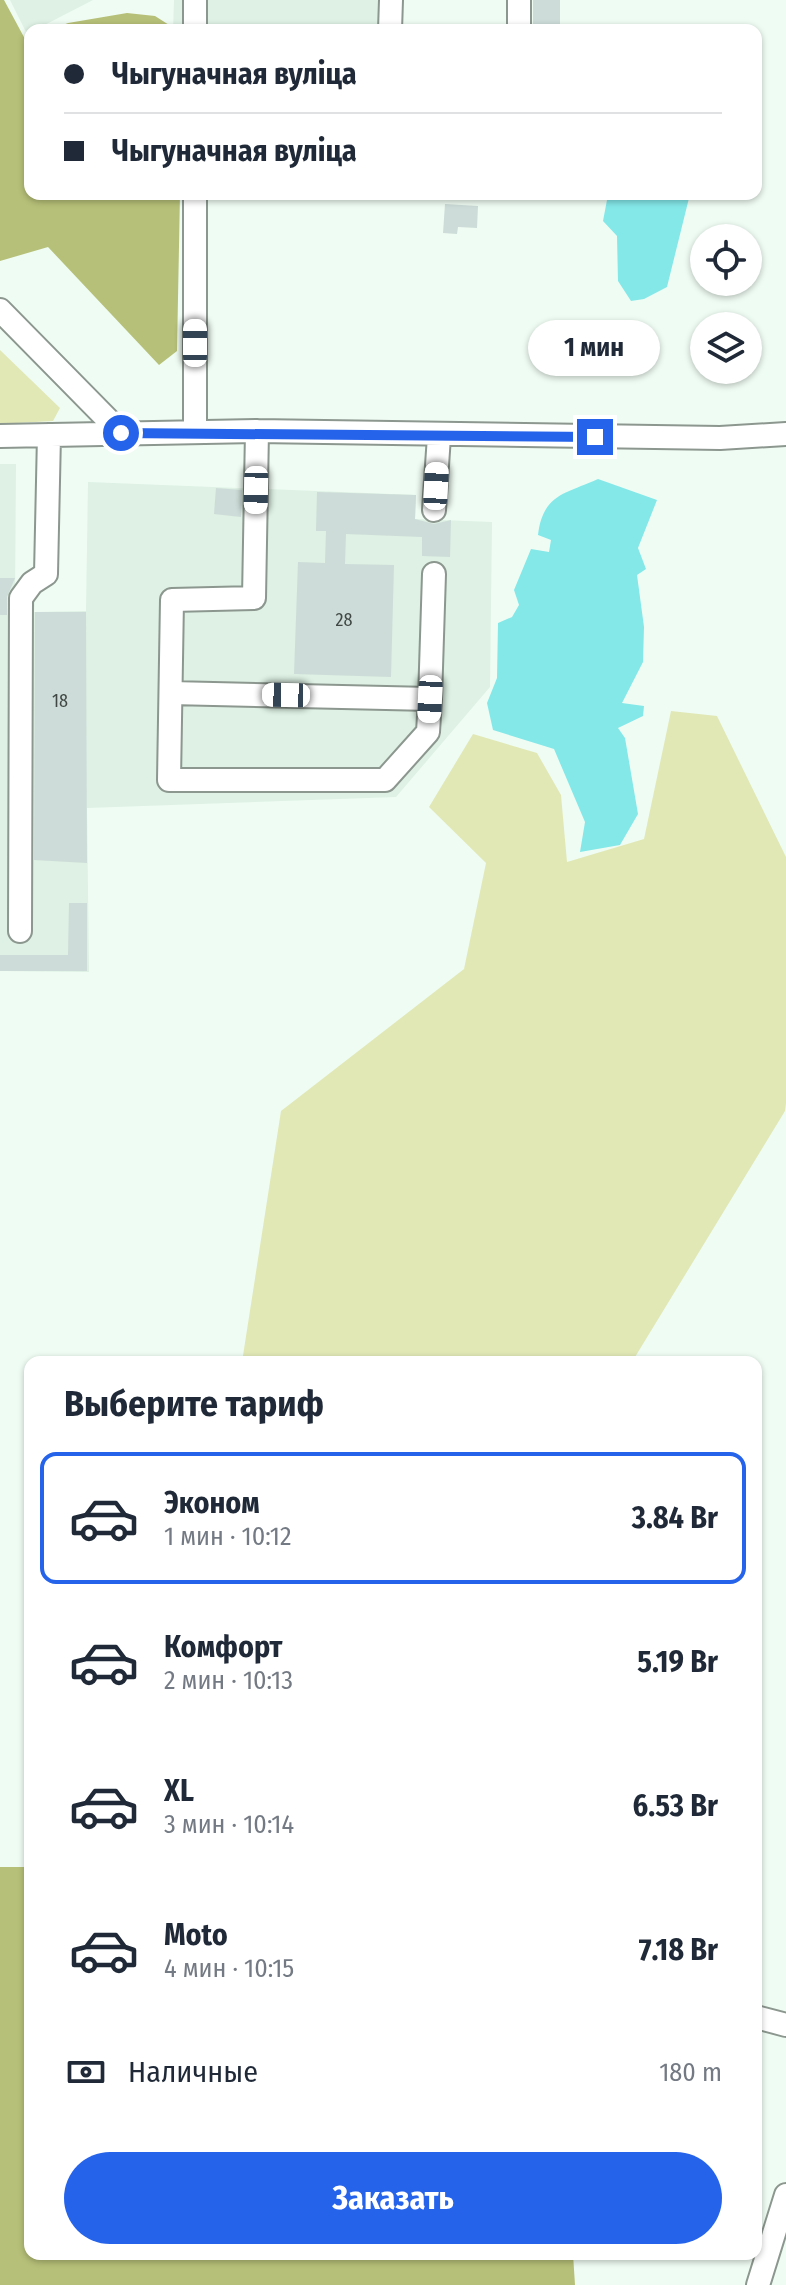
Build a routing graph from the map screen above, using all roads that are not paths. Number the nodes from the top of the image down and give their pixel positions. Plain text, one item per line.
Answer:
1 (195, 0) edge
2 (391, 0) edge
3 (519, 0) edge
4 (195, 24) edge
5 (390, 24) edge
6 (519, 24) edge
7 (195, 200) edge
8 (0, 310) edge
9 (10, 330) edge
10 (257, 431) junction
11 (195, 432) junction
12 (121, 433) junction
13 (786, 434) edge
14 (49, 435) junction
15 (0, 436) edge
16 (439, 436) junction
17 (434, 510) dead end
18 (434, 574) dead end
19 (171, 693) junction
20 (430, 699) junction
21 (20, 931) dead end
22 (762, 2019) edge
23 (786, 2025) edge
24 (786, 2195) edge
25 (758, 2285) edge

1 - 4 street
2 - 5 street
3 - 6 street
7 - 11 street
8 - 9 street
9 - 12 street
10 - 11 street
10 - 16 street
10 - 19 street
11 - 12 street
12 - 14 street
13 - 16 street
14 - 15 street
14 - 21 street
16 - 17 street
18 - 20 street
19 - 20 street
19 - 20 street
22 - 23 street
24 - 25 street

